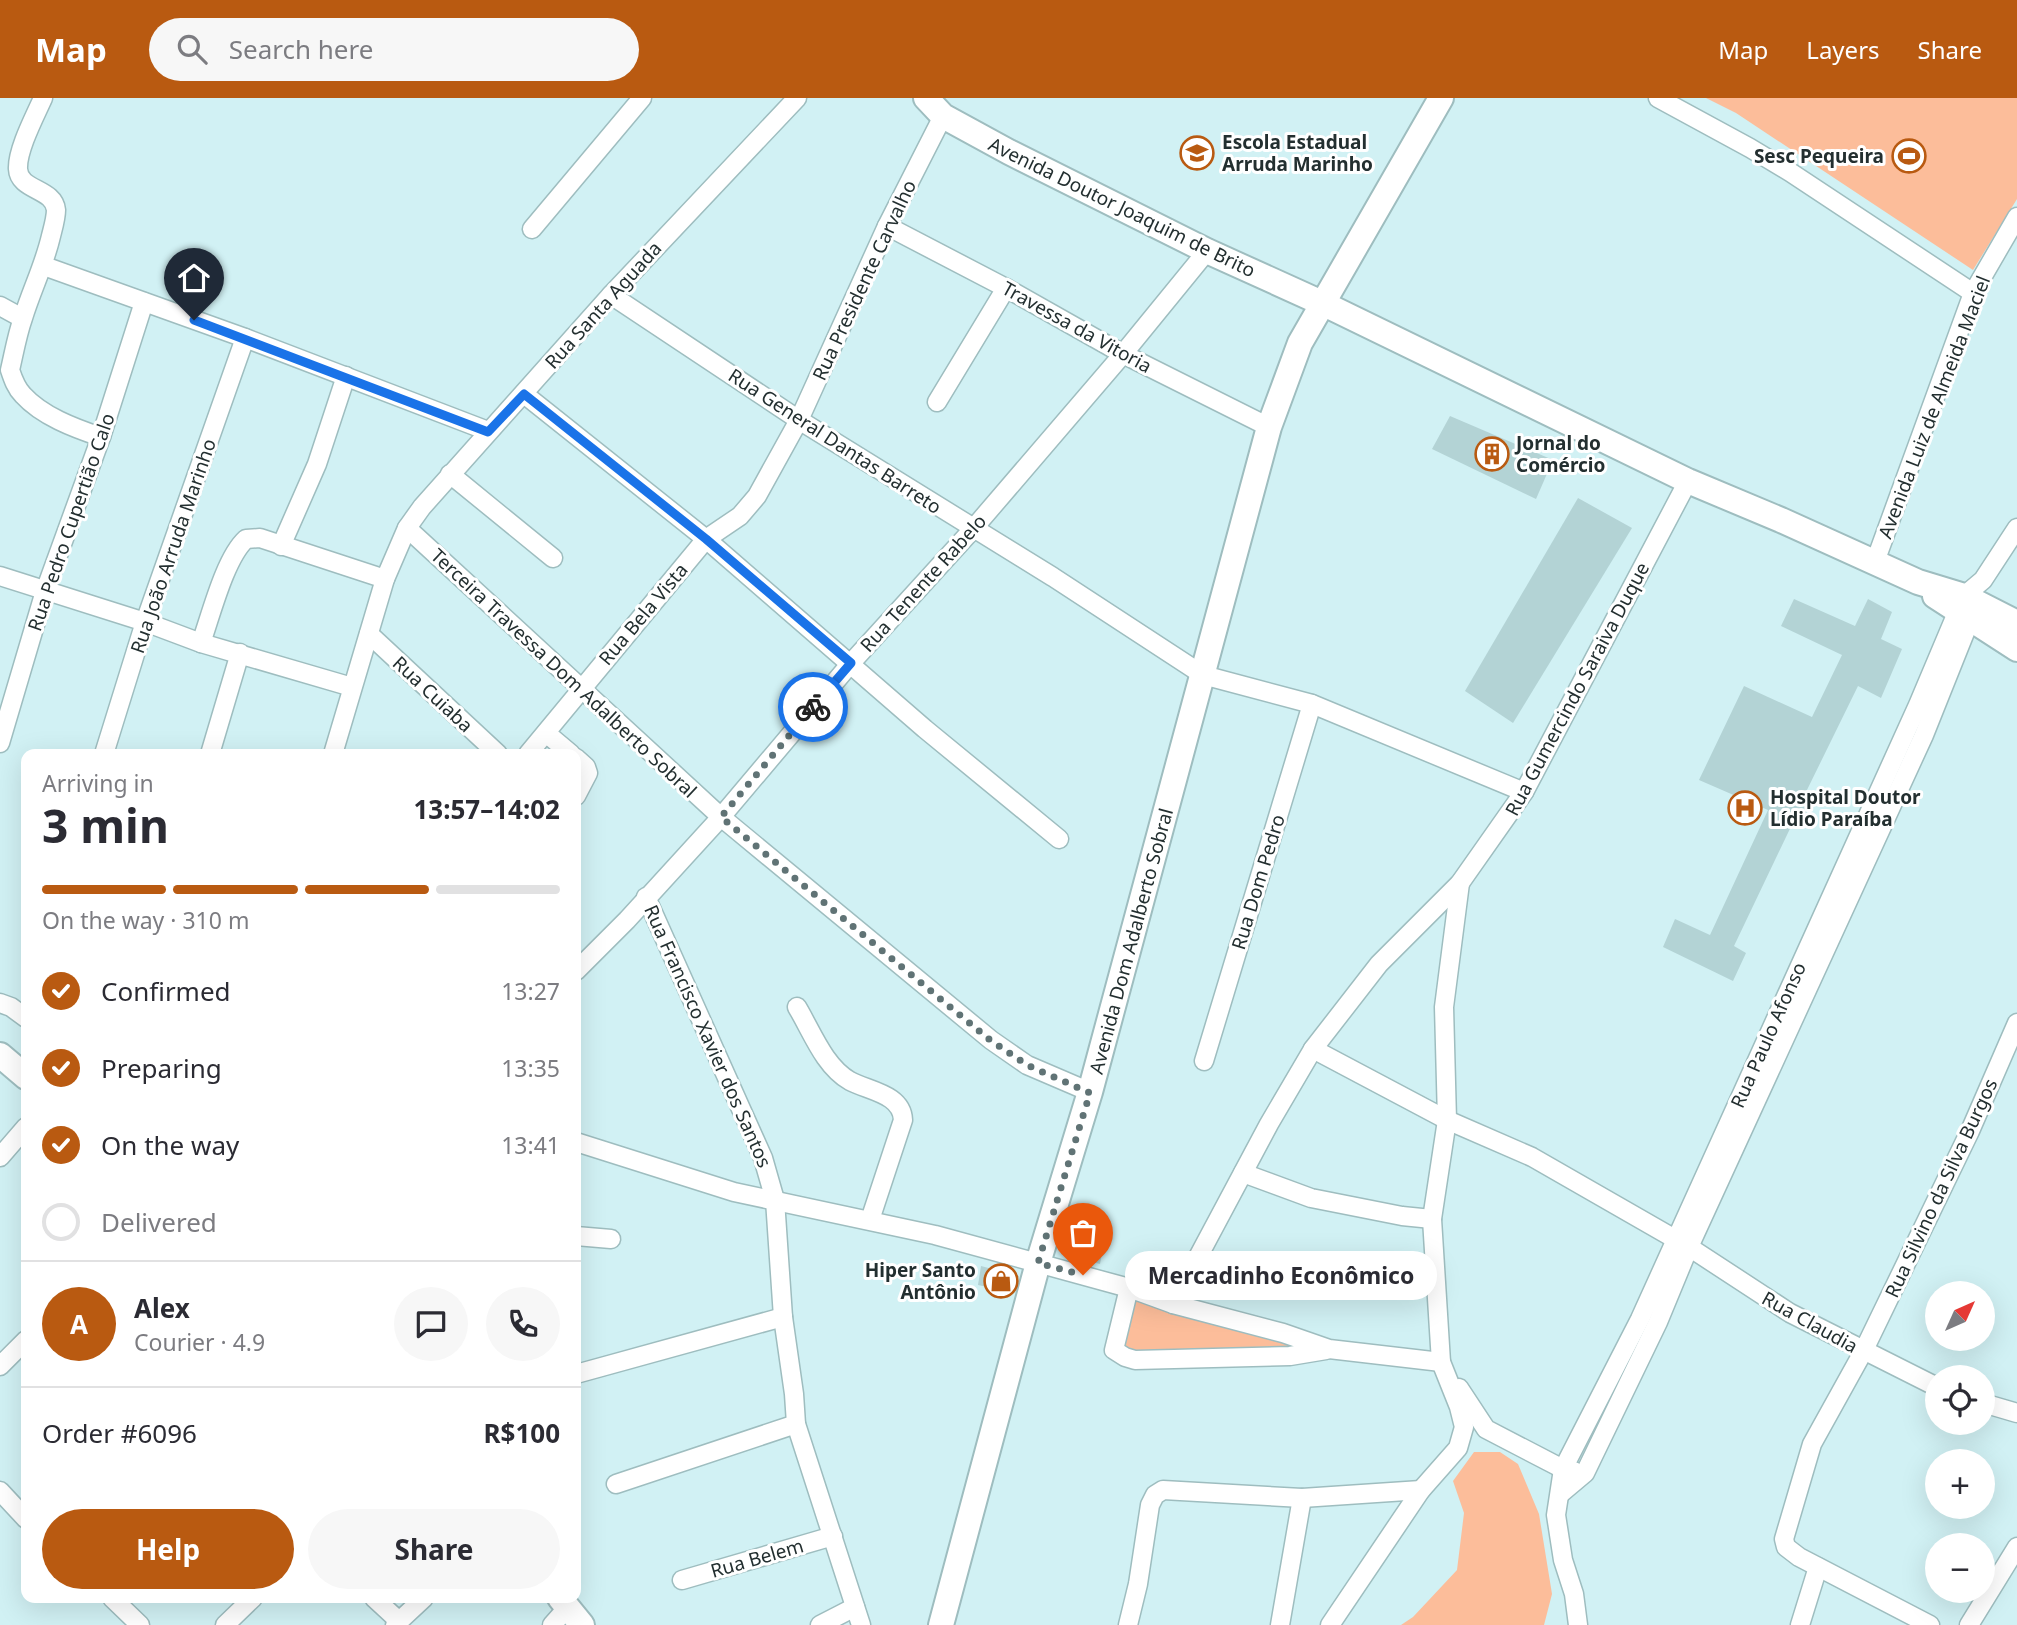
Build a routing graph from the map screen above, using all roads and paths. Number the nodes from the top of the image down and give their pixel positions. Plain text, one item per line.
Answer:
1 (43, 98) edge
2 (642, 98) edge
3 (1441, 98) edge
4 (1658, 98) edge
5 (786, 101) edge
6 (935, 107) edge
7 (887, 226) junction
8 (2014, 228) edge
9 (532, 229) dead end
10 (1208, 251) junction
11 (44, 267) junction
12 (1006, 288) junction
13 (1973, 293) junction
14 (611, 295) junction
15 (144, 302) junction
16 (1324, 304) junction
17 (0, 306) edge
18 (22, 318) junction
19 (245, 338) junction
20 (1123, 354) junction
21 (346, 376) junction
22 (524, 394) junction
23 (937, 402) dead end
24 (799, 420) junction
25 (1269, 427) junction
26 (488, 432) junction
27 (101, 437) junction
28 (450, 474) junction
29 (1688, 481) junction
30 (407, 528) junction
31 (2017, 528) edge
32 (973, 529) junction
33 (706, 539) junction
34 (281, 546) junction
35 (553, 558) dead end
36 (1875, 562) junction
37 (0, 576) edge
38 (385, 579) junction
39 (45, 591) junction
40 (1970, 602) junction
41 (145, 622) junction
42 (2017, 623) edge
43 (369, 634) junction
44 (201, 643) junction
45 (2017, 649) edge
46 (240, 653) junction
47 (851, 663) junction
48 (1203, 675) junction
49 (352, 687) junction
50 (580, 690) junction
51 (1311, 704) junction
52 (545, 733) junction
53 (0, 743) edge
54 (106, 749) edge
55 (211, 749) edge
56 (334, 749) edge
57 (493, 749) edge
58 (532, 749) edge
59 (565, 749) edge
60 (581, 762) edge
61 (1884, 777) junction
62 (581, 786) edge
63 (1901, 787) junction
64 (1524, 792) junction
65 (721, 817) junction
66 (1059, 839) dead end
67 (1460, 883) junction
68 (646, 897) junction
69 (1818, 922) junction
70 (1836, 929) junction
71 (581, 962) edge
72 (0, 1003) edge
73 (797, 1007) dead end
74 (21, 1014) edge
75 (2017, 1023) edge
76 (1313, 1049) junction
77 (0, 1055) edge
78 (1204, 1061) dead end
79 (21, 1073) edge
80 (1090, 1093) junction
81 (1748, 1101) junction
82 (1447, 1120) junction
83 (21, 1133) edge
84 (581, 1144) edge
85 (0, 1157) edge
86 (1243, 1174) junction
87 (775, 1200) junction
88 (1432, 1219) junction
89 (870, 1220) junction
90 (581, 1236) edge
91 (611, 1239) dead end
92 (1682, 1243) junction
93 (1038, 1263) junction
94 (1129, 1288) junction
95 (1172, 1304) junction
96 (783, 1317) junction
97 (21, 1345) edge
98 (1329, 1349) junction
99 (1863, 1352) junction
100 (1441, 1362) junction
101 (0, 1366) edge
102 (581, 1373) edge
103 (1925, 1381) edge
104 (1995, 1407) edge
105 (2017, 1413) edge
106 (796, 1424) junction
107 (1563, 1469) junction
108 (1585, 1473) junction
109 (615, 1484) dead end
110 (1421, 1490) junction
111 (0, 1492) edge
112 (1560, 1494) junction
113 (1302, 1498) junction
114 (21, 1510) edge
115 (832, 1536) junction
116 (2017, 1547) edge
117 (1818, 1567) junction
118 (682, 1580) dead end
119 (117, 1603) edge
120 (248, 1603) edge
121 (379, 1603) edge
122 (419, 1603) edge
123 (855, 1607) junction
124 (1334, 1620) edge
125 (397, 1623) edge
126 (1133, 1624) edge
127 (141, 1625) edge
128 (225, 1625) edge
129 (820, 1625) edge
130 (862, 1625) edge
131 (941, 1625) edge
132 (1280, 1625) edge
133 (1319, 1625) edge
134 (1578, 1625) edge
135 (1800, 1625) edge
136 (1930, 1625) edge
137 (1969, 1625) edge

1 - 11 street
2 - 9 street
3 - 16 main road, Avenida Dom Adalberto Sobral
4 - 13 street
5 - 14 street, Rua Santa Aguada
6 - 7 street, Rua Presidente Carvalho
6 - 10 main road, Avenida Doutor Joaquim de Brito
7 - 12 street, Travessa da Vitoria
7 - 24 street, Rua Presidente Carvalho
8 - 13 street, Avenida Luiz de Almeida Maciel
10 - 16 main road, Avenida Doutor Joaquim de Brito
10 - 20 street, Rua Tenente Rabelo
11 - 15 street
11 - 18 street
12 - 20 street, Travessa da Vitoria
12 - 23 street
13 - 36 street, Avenida Luiz de Almeida Maciel
14 - 22 street, Rua Santa Aguada
14 - 24 street, Rua General Dantas Barreto
15 - 19 street
15 - 27 street, Rua Pedro Cupertião Calo
16 - 25 main road, Avenida Dom Adalberto Sobral
16 - 29 main road, Avenida Doutor Joaquim de Brito
17 - 18 street
18 - 27 street
19 - 21 street
19 - 41 street, Rua João Arruda Marinho
20 - 25 street, Travessa da Vitoria
20 - 32 street, Rua Tenente Rabelo
21 - 26 street
21 - 34 street
22 - 26 street, Rua Santa Aguada
22 - 33 street
24 - 32 street, Rua General Dantas Barreto
24 - 33 street, Rua Presidente Carvalho
25 - 48 main road, Avenida Dom Adalberto Sobral
26 - 28 street, Rua Santa Aguada
27 - 39 street, Rua Pedro Cupertião Calo
28 - 30 street, Rua Santa Aguada
28 - 35 street
29 - 36 main road, Avenida Doutor Joaquim de Brito
29 - 64 street, Rua Gumercindo Saraiva Duque
30 - 38 street, Rua Santa Aguada
30 - 50 street, Terceira Travessa Dom Adalberto Sobral
31 - 40 street
32 - 47 street, Rua Tenente Rabelo
32 - 48 street, Rua General Dantas Barreto
33 - 47 street
33 - 50 street, Rua Bela Vista
34 - 38 street
34 - 44 street
36 - 40 main road, Avenida Doutor Joaquim de Brito
37 - 39 street
38 - 43 street, Rua Santa Aguada
39 - 41 street
39 - 53 street, Rua Pedro Cupertião Calo
40 - 42 main road
40 - 45 main road
40 - 61 street, Rua Paulo Afonso
40 - 63 street, Rua Paulo Afonso
41 - 44 street
41 - 54 street, Rua João Arruda Marinho
43 - 49 street, Rua Santa Aguada
43 - 57 street, Rua Cuiaba
44 - 46 street
46 - 49 street
46 - 55 street
47 - 65 street, Rua Tenente Rabelo
47 - 66 street
48 - 51 street, Rua General Dantas Barreto
48 - 80 main road, Avenida Dom Adalberto Sobral
49 - 56 street, Rua Santa Aguada
50 - 52 street, Rua Bela Vista
50 - 65 street, Terceira Travessa Dom Adalberto Sobral
51 - 64 street, Rua General Dantas Barreto
51 - 78 street, Rua Dom Pedro
52 - 58 street, Rua Bela Vista
52 - 59 street
60 - 62 street
61 - 63 street
61 - 69 street, Rua Paulo Afonso
63 - 70 street, Rua Paulo Afonso
64 - 67 street, Rua Gumercindo Saraiva Duque
65 - 68 street, Rua Tenente Rabelo
65 - 80 street, Terceira Travessa Dom Adalberto Sobral
67 - 76 street, Rua Gumercindo Saraiva Duque
67 - 82 street
68 - 71 street, Rua Tenente Rabelo
68 - 87 street, Rua Francisco Xavier dos Santos
69 - 70 street
69 - 81 street, Rua Paulo Afonso
70 - 81 street, Rua Paulo Afonso
72 - 74 street
73 - 89 street
75 - 99 street, Rua Silvino da Silva Burgos
76 - 82 street, Rua Claudia
76 - 86 street, Rua Gumercindo Saraiva Duque
77 - 79 main road
80 - 93 main road, Avenida Dom Adalberto Sobral
81 - 92 street, Rua Paulo Afonso
82 - 88 street
82 - 92 street, Rua Claudia
83 - 85 street
84 - 87 street
86 - 88 street
86 - 95 street, Rua Gumercindo Saraiva Duque
87 - 89 street
87 - 96 street, Rua Francisco Xavier dos Santos
88 - 100 street
89 - 93 street
90 - 91 street
92 - 99 street, Rua Claudia
92 - 107 street, Rua Paulo Afonso
92 - 108 street, Rua Paulo Afonso
93 - 94 street
93 - 131 main road, Avenida Dom Adalberto Sobral
94 - 95 street
94 - 98 street
95 - 98 street
96 - 102 street
96 - 106 street, Rua Francisco Xavier dos Santos
97 - 101 street
98 - 100 street
99 - 103 street, Rua Claudia
99 - 117 street, Rua Silvino da Silva Burgos
100 - 107 street
100 - 110 street
104 - 105 street
106 - 109 street
106 - 115 street, Rua Francisco Xavier dos Santos
107 - 108 street
107 - 112 street
108 - 112 street
110 - 113 street
110 - 124 street
111 - 114 street
112 - 134 street
113 - 126 street
113 - 132 street
115 - 118 street, Rua Belem
115 - 123 street, Rua Francisco Xavier dos Santos
116 - 137 street
117 - 135 street
117 - 136 street
119 - 127 street
120 - 128 street
121 - 125 street
122 - 125 street
123 - 129 street
123 - 130 street, Rua Francisco Xavier dos Santos
124 - 133 street

